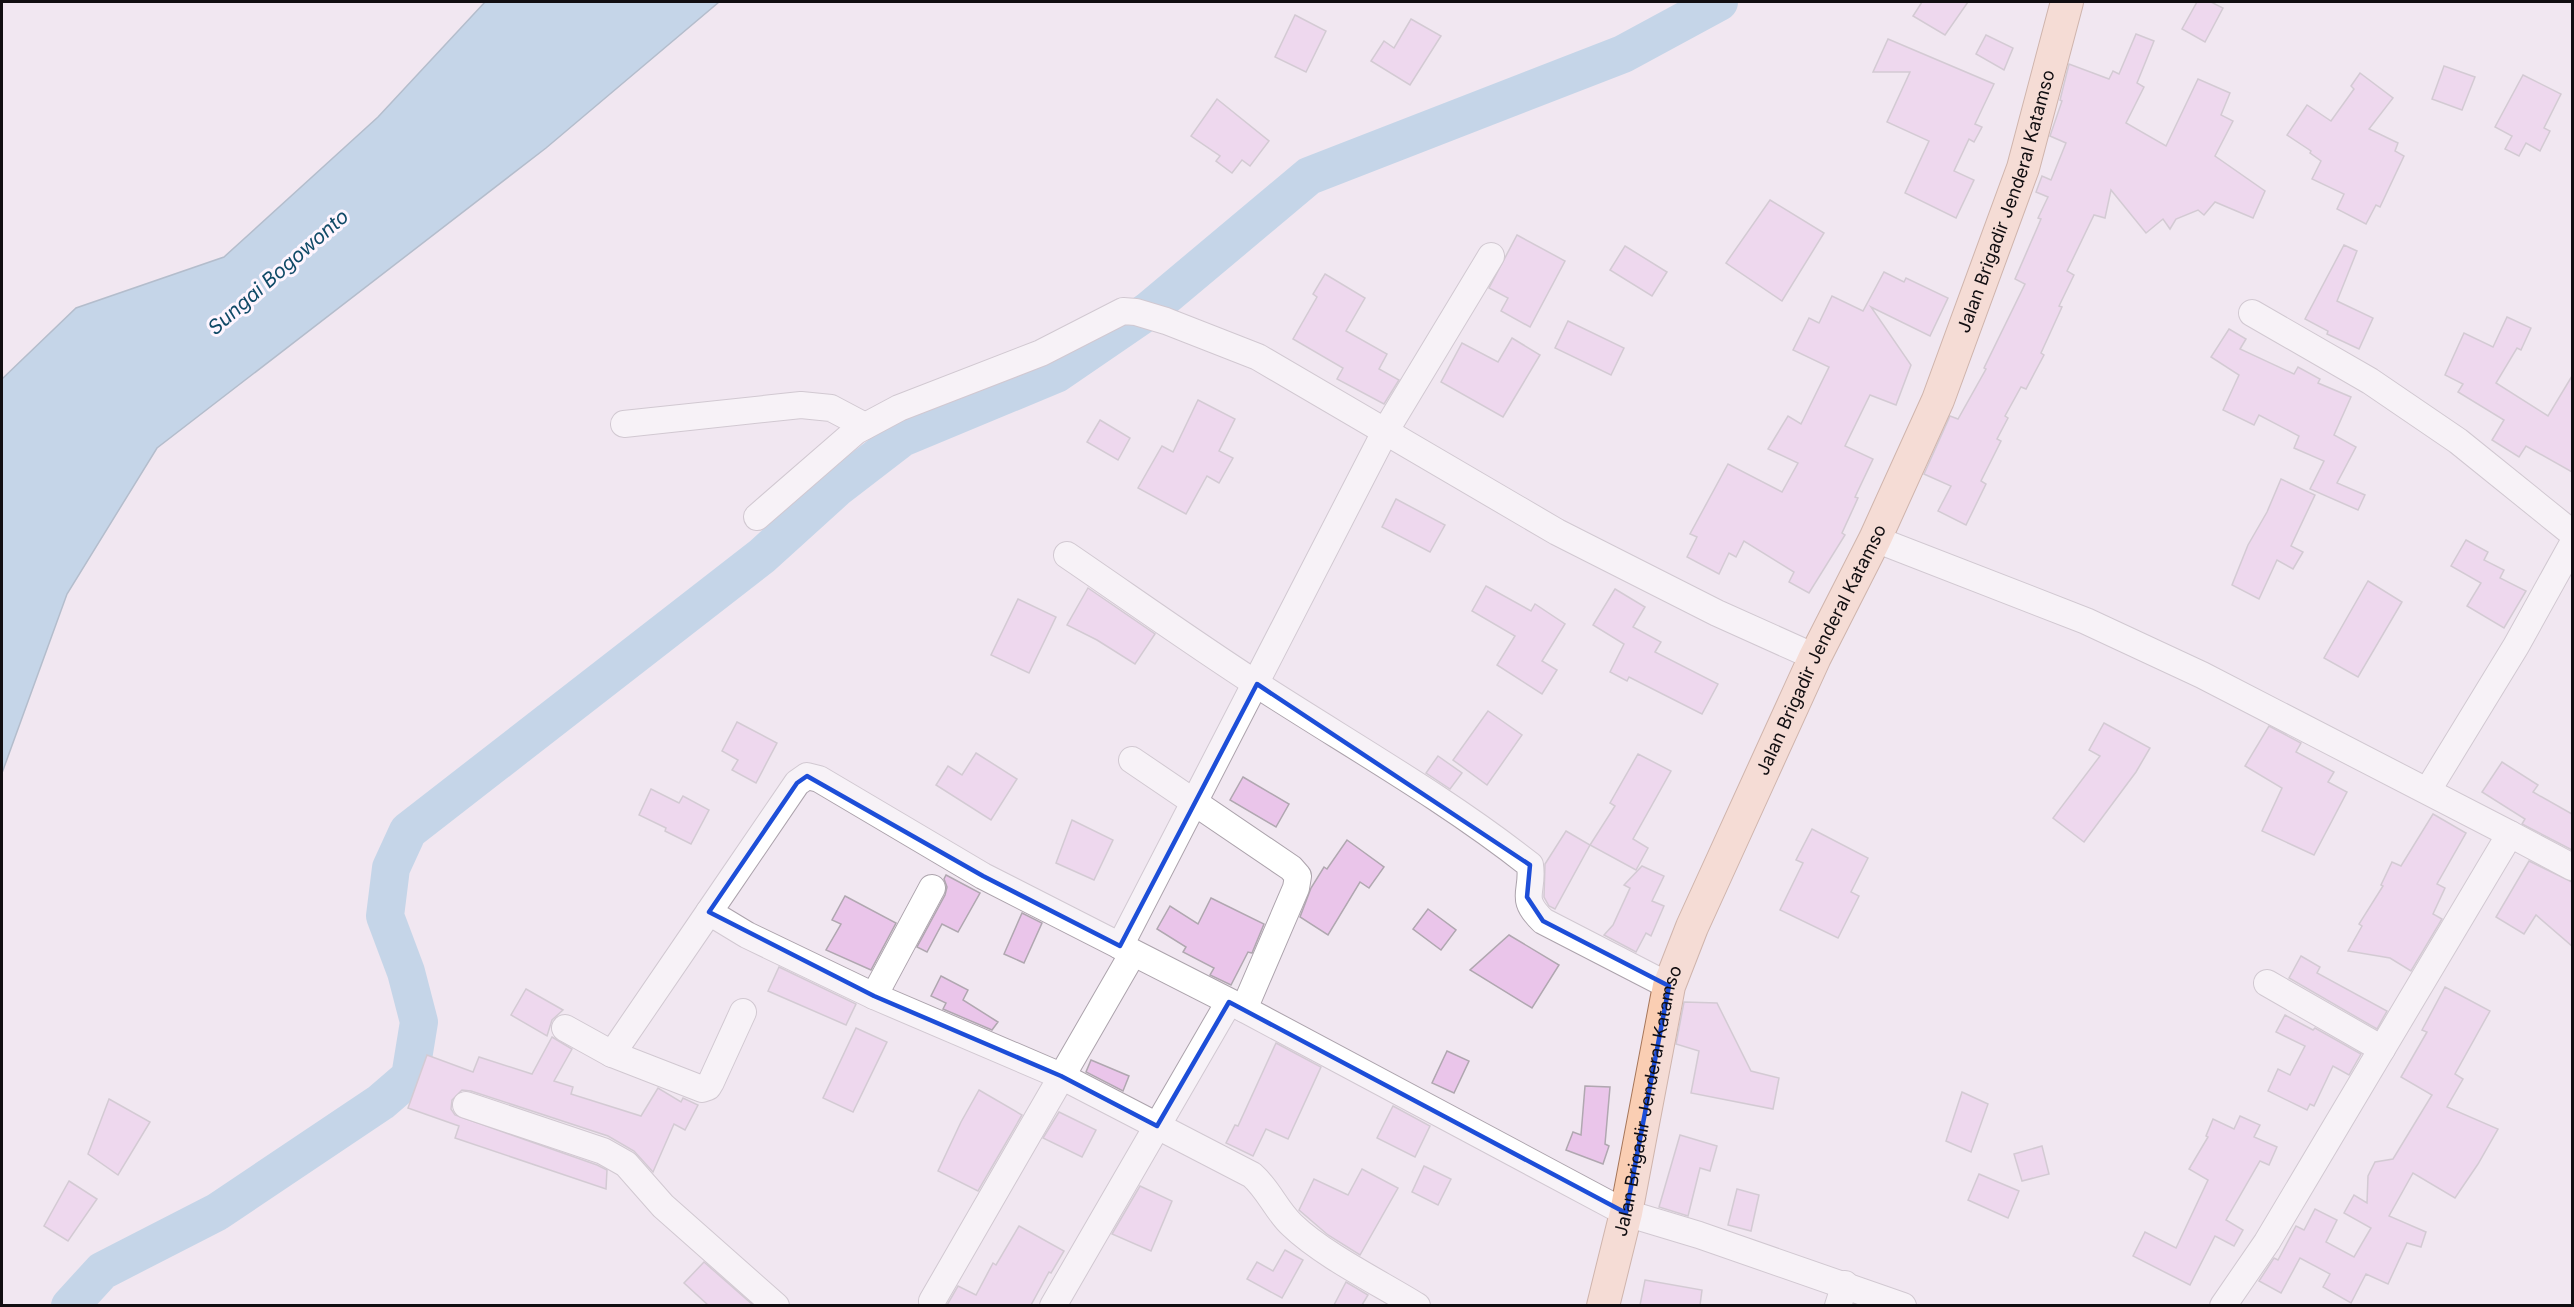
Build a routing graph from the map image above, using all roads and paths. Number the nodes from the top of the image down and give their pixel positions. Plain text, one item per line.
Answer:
1 (2067, 2) edge
2 (1491, 256) dead end
3 (2252, 313) dead end
4 (624, 424) dead end
5 (865, 426) junction
6 (1386, 430) junction
7 (757, 517) dead end
8 (2572, 533) edge
9 (1875, 539) junction
10 (2572, 545) edge
11 (1066, 555) dead end
12 (1815, 657) junction
13 (1257, 684) junction
14 (1132, 760) dead end
15 (2428, 790) junction
16 (1194, 803) junction
17 (2510, 834) junction
18 (2572, 867) edge
19 (932, 888) dead end
20 (709, 912) junction
21 (1126, 949) junction
22 (2267, 983) dead end
23 (1669, 986) junction
24 (874, 996) junction
25 (1236, 1006) junction
26 (743, 1012) dead end
27 (565, 1028) dead end
28 (2382, 1049) junction
29 (612, 1054) junction
30 (1061, 1076) junction
31 (466, 1105) dead end
32 (1157, 1126) junction
33 (1626, 1213) junction
34 (1842, 1295) edge
35 (932, 1301) dead end
36 (776, 1305) edge
37 (1053, 1305) edge
38 (1417, 1305) edge
39 (1603, 1305) edge
40 (1903, 1305) edge
41 (2223, 1305) edge

1 - 9 main road, Jalan Brigadir Jenderal Katamso
2 - 6 street
3 - 8 street
4 - 5 street
5 - 6 street
5 - 7 street
6 - 12 street
6 - 13 street
9 - 12 main road, Jalan Brigadir Jenderal Katamso
9 - 15 street
10 - 15 street
11 - 13 street
12 - 23 main road, Jalan Brigadir Jenderal Katamso
13 - 16 street
13 - 23 street
14 - 16 street
15 - 17 street
16 - 21 street
16 - 25 street
17 - 18 street
17 - 28 street
19 - 24 street
20 - 21 street
20 - 24 street
20 - 29 street
21 - 25 street
21 - 30 street
22 - 28 street
23 - 33 main road, Jalan Brigadir Jenderal Katamso
24 - 30 street
25 - 32 street
25 - 33 street
26 - 29 street
27 - 29 street
28 - 41 street
30 - 32 street
30 - 35 street
31 - 36 street
32 - 37 street
32 - 38 street
33 - 34 street
33 - 39 main road, Jalan Brigadir Jenderal Katamso
34 - 40 street

